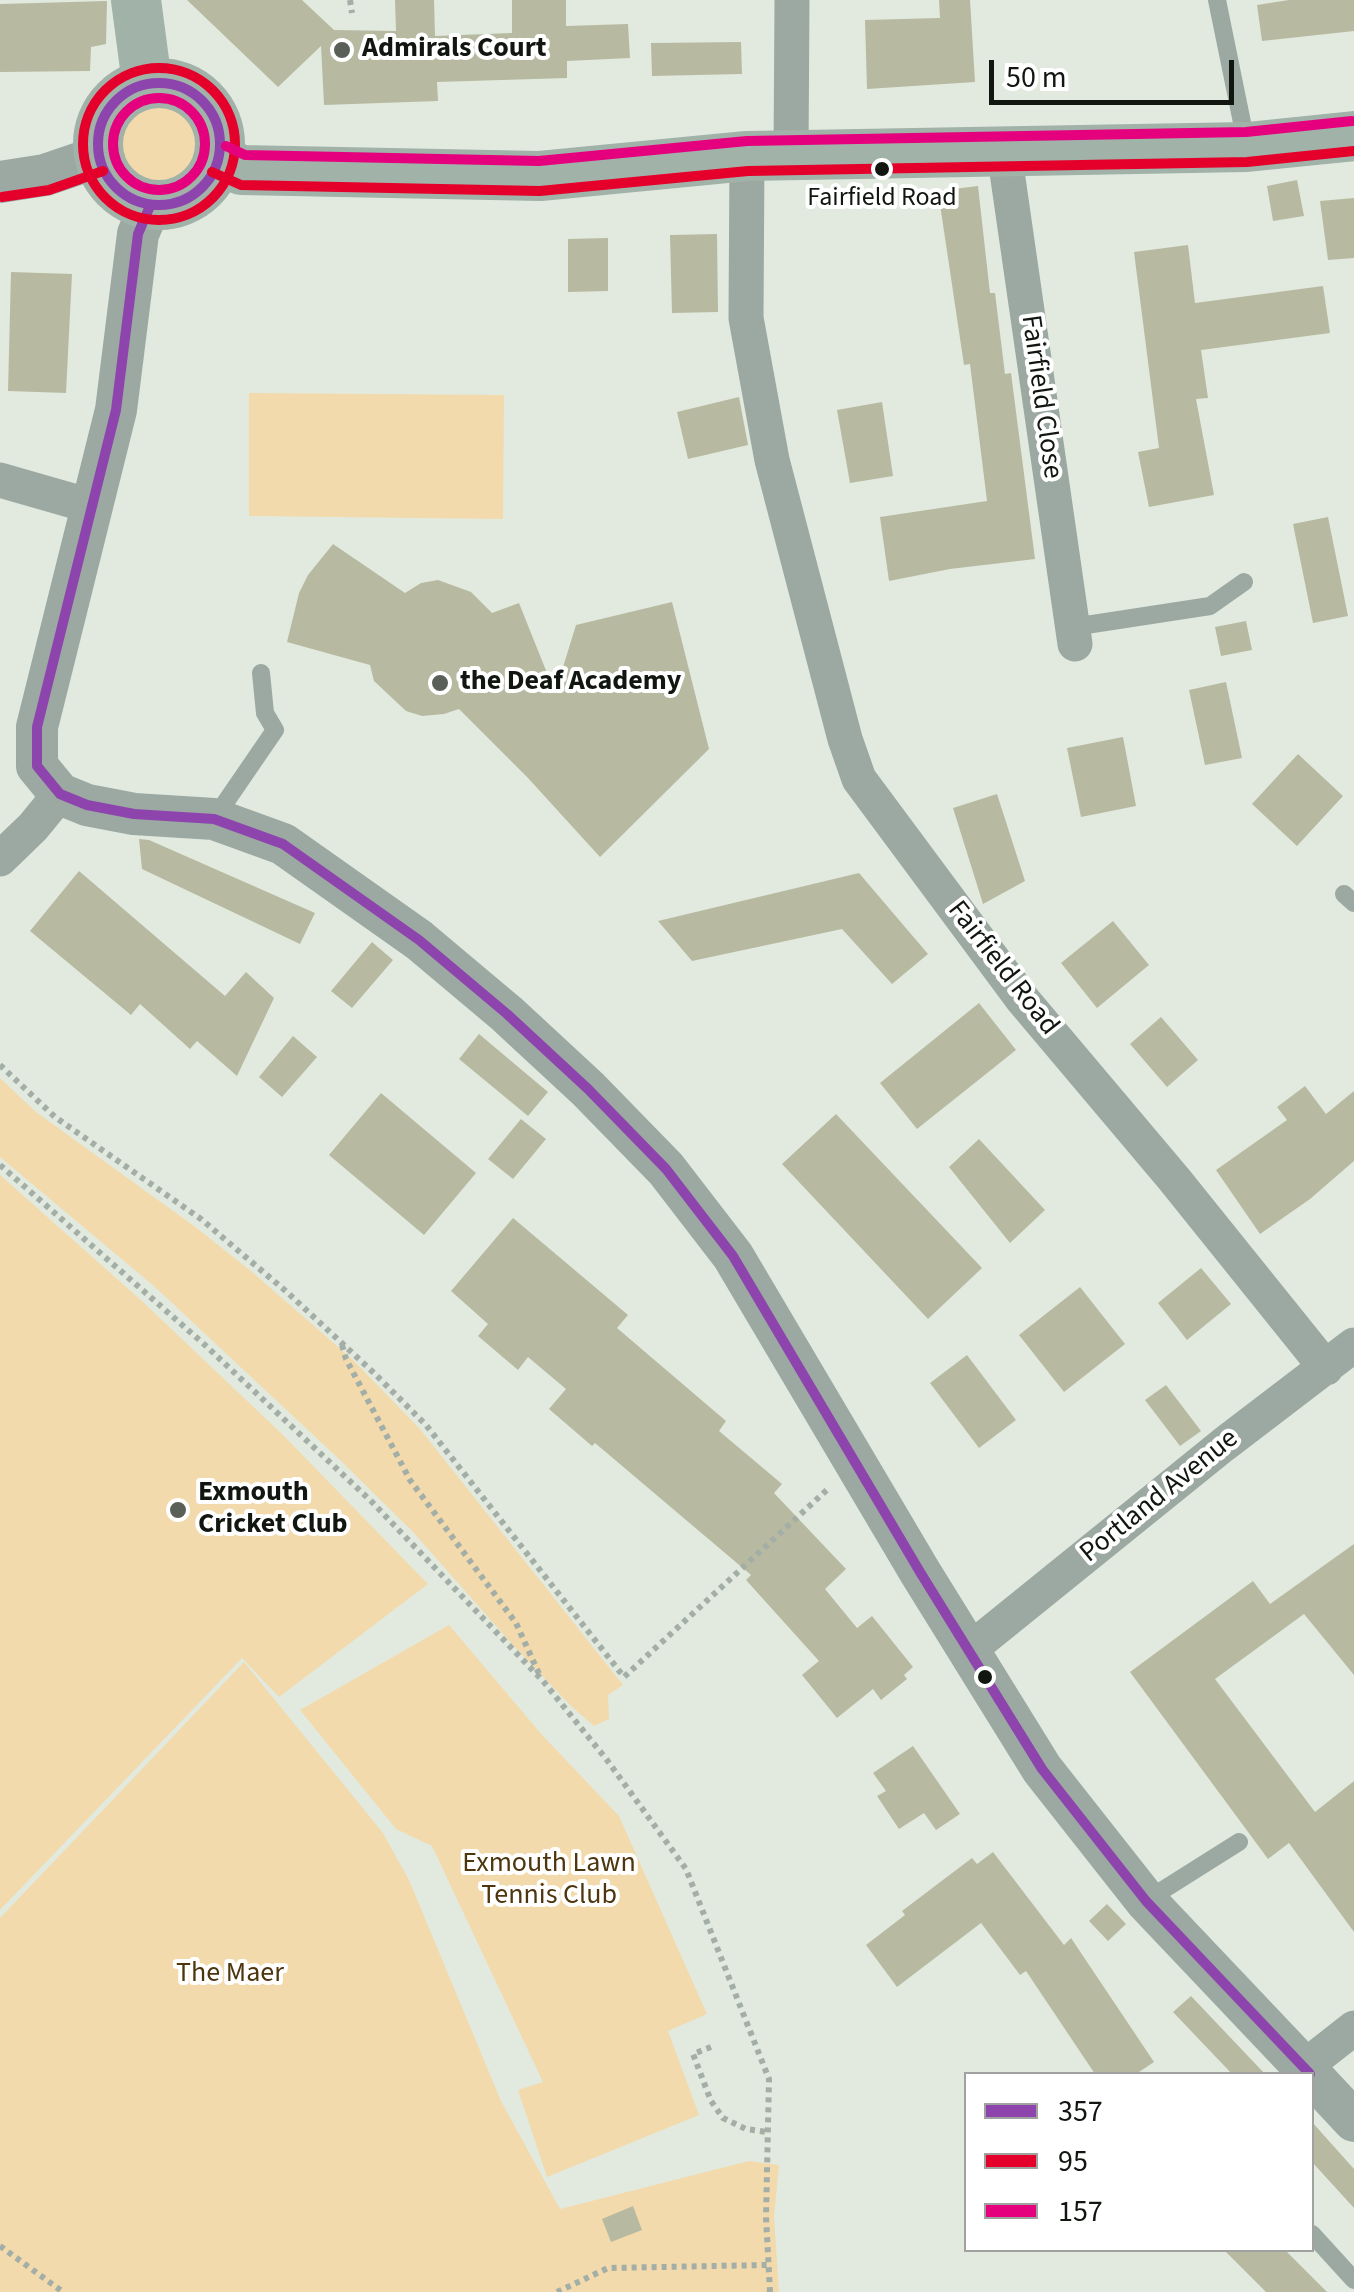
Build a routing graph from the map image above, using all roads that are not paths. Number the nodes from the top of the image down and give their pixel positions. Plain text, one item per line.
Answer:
1 (136, 0) edge
2 (792, 0) edge
3 (1217, 0) edge
4 (148, 83) junction
5 (1354, 136) edge
6 (1247, 147) junction
7 (1004, 151) junction
8 (769, 156) junction
9 (98, 157) junction
10 (219, 160) junction
11 (0, 182) edge
12 (150, 206) junction
13 (0, 480) edge
14 (94, 507) junction
15 (1244, 582) dead end
16 (1074, 636) joint
17 (261, 673) dead end
18 (60, 794) junction
19 (214, 820) junction
20 (0, 859) edge
21 (1354, 1346) edge
22 (1326, 1368) junction
23 (968, 1651) junction
24 (1239, 1842) dead end
25 (1146, 1901) junction
26 (1354, 2028) edge
27 (1304, 2072) edge
28 (1306, 2072) edge
29 (1314, 2082) edge
30 (1354, 2121) edge
31 (1314, 2236) edge
32 (1354, 2280) edge

1 - 4 main road
2 - 8 street, Fairfield Road
3 - 6 lane
4 - 9 main road
4 - 10 main road
5 - 6 main road
6 - 7 main road
7 - 8 main road
7 - 16 street, Fairfield Close
8 - 10 main road
8 - 22 street, Fairfield Road
9 - 11 street
9 - 12 main road
10 - 12 main road
12 - 14 street
13 - 14 street
14 - 18 street
15 - 16 lane
17 - 19 lane
18 - 19 street
18 - 20 street
19 - 23 street
21 - 22 street, Portland Avenue
22 - 23 street, Portland Avenue
23 - 25 street
24 - 25 lane
25 - 27 street
26 - 28 street
29 - 30 street
31 - 32 lane

